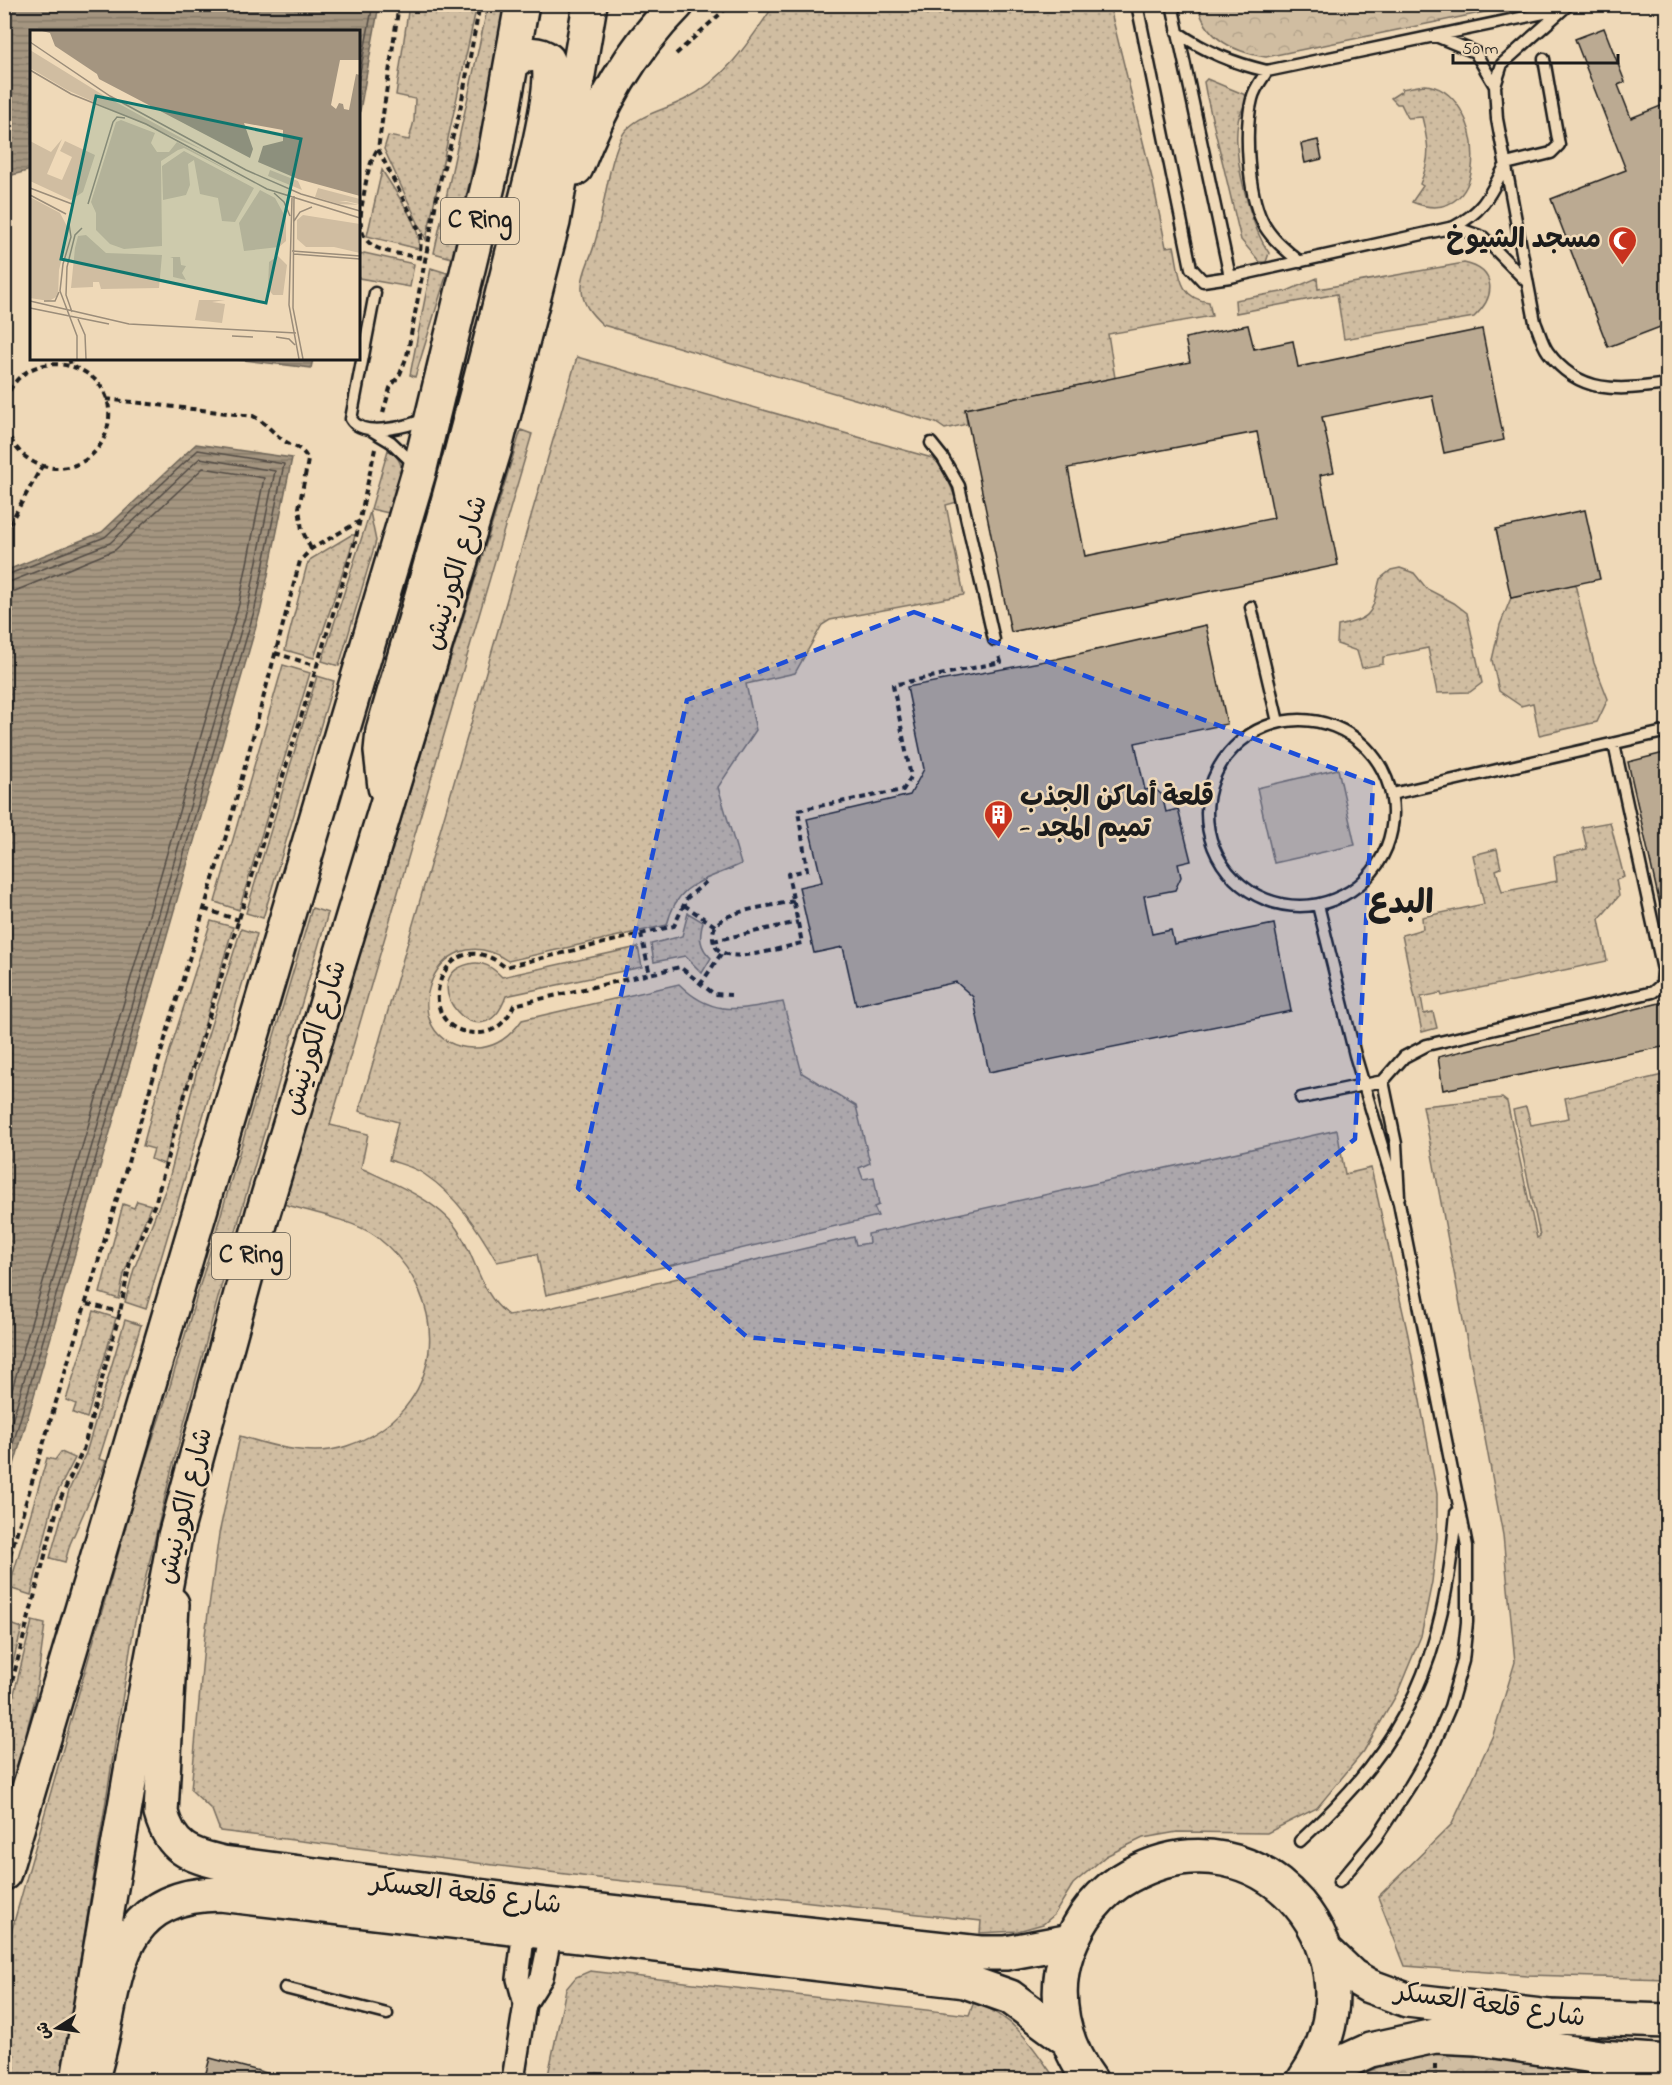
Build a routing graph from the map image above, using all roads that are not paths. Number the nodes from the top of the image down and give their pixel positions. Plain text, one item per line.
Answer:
1 (522, 4) edge
2 (590, 4) edge
3 (677, 4) edge
4 (1137, 4) edge
5 (1172, 4) edge
6 (1568, 6) edge
7 (1177, 32) junction
8 (1435, 36) junction
9 (513, 58) junction
10 (1544, 59) dead end
11 (1268, 71) junction
12 (1495, 86) junction
13 (1506, 164) junction
14 (553, 222) junction
15 (1454, 227) junction
16 (1300, 262) junction
17 (1230, 277) junction
18 (1528, 283) junction
19 (375, 293) dead end
20 (1668, 384) edge
21 (435, 414) junction
22 (368, 428) junction
23 (931, 443) dead end
24 (419, 472) junction
25 (1251, 607) dead end
26 (994, 640) road end
27 (1278, 722) junction
28 (1668, 731) edge
29 (1614, 744) junction
30 (1392, 794) junction
31 (387, 804) junction
32 (1318, 905) junction
33 (1383, 1081) junction
34 (1365, 1084) junction
35 (1301, 1098) dead end
36 (1399, 1203) junction
37 (1457, 1501) junction
38 (175, 1536) junction
39 (1300, 1841) dead end
40 (4, 1873) edge
41 (1339, 1882) dead end
42 (537, 1924) junction
43 (1071, 1941) junction
44 (1326, 1951) junction
45 (285, 1988) dead end
46 (387, 2014) dead end
47 (1668, 2021) edge
48 (1067, 2039) junction
49 (1666, 2068) edge
50 (78, 2080) edge
51 (91, 2080) edge
52 (513, 2080) edge
53 (1090, 2080) edge
54 (1304, 2080) edge

1 - 9 main road, C Ring
2 - 14 main road, شارع الكورنيش / C Ring
3 - 14 main road
4 - 17 lane
5 - 7 lane
6 - 8 lane
6 - 12 lane
7 - 11 lane
7 - 17 lane
8 - 11 lane
8 - 12 lane
9 - 21 main road, C Ring
9 - 31 main road
10 - 13 lane
11 - 16 lane
12 - 13 lane
13 - 15 lane
13 - 18 lane
14 - 31 main road, شارع الكورنيش / C Ring
15 - 16 lane
15 - 18 lane
16 - 17 lane
18 - 20 lane
19 - 22 lane
21 - 22 lane
21 - 24 main road, C Ring
22 - 24 lane
23 - 26 lane
24 - 40 main road, C Ring
25 - 27 lane
27 - 30 lane
27 - 32 lane
28 - 29 lane
29 - 30 lane
29 - 33 lane
30 - 32 lane
31 - 38 main road, شارع الكورنيش / C Ring
32 - 34 lane
33 - 34 lane
33 - 36 lane
34 - 35 lane
34 - 36 lane
36 - 37 lane
37 - 39 lane
37 - 41 lane
38 - 42 main road, شارع قلعة العسكر
38 - 50 main road, شارع الكورنيش / C Ring
42 - 43 main road, شارع قلعة العسكر
42 - 48 main road, شارع قلعة العسكر
42 - 51 main road, شارع قلعة العسكر
42 - 52 street
43 - 44 main road
43 - 48 main road
44 - 47 main road, شارع قلعة العسكر
44 - 54 main road
45 - 46 lane
48 - 53 main road
49 - 54 main road, شارع قلعة العسكر

